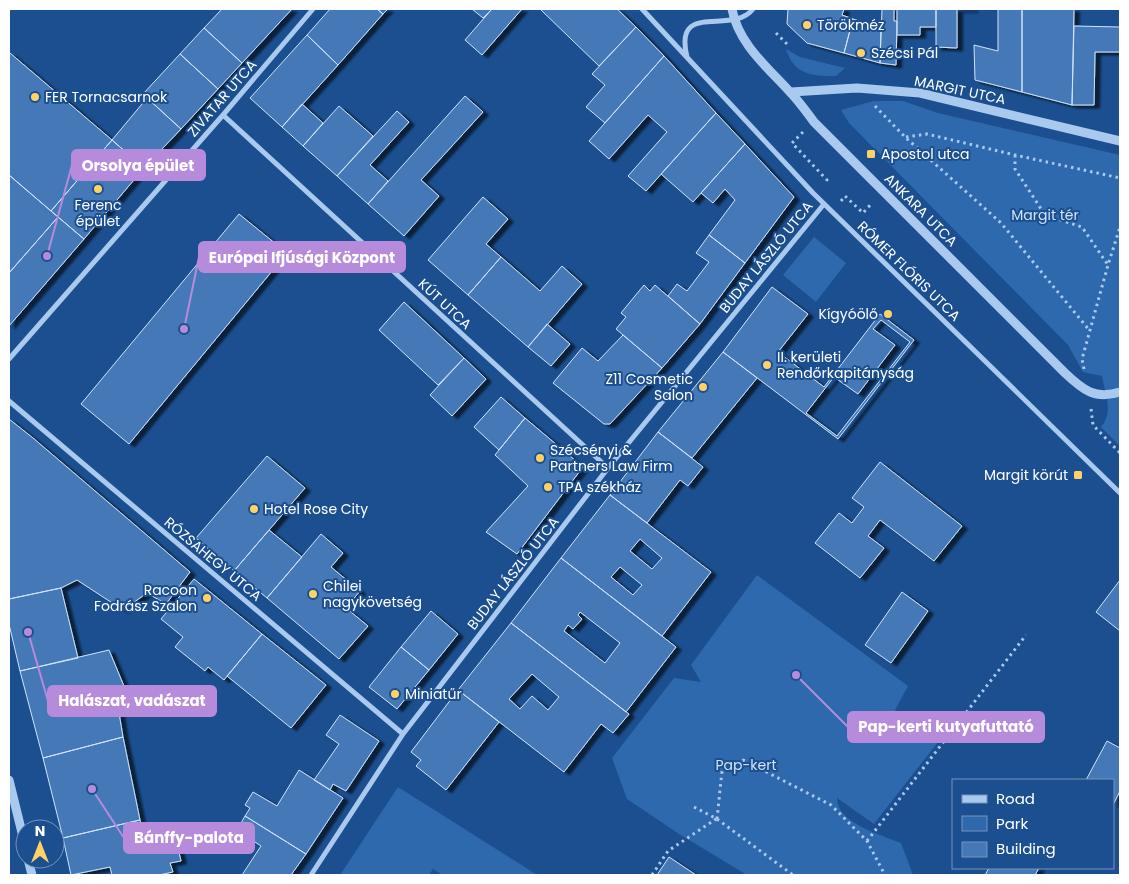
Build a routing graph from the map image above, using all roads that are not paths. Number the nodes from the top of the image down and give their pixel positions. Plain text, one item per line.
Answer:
1 (313, 9) edge
2 (642, 9) edge
3 (753, 9) edge
4 (730, 14) edge
5 (687, 21) dead end
6 (688, 58) junction
7 (791, 92) junction
8 (223, 115) junction
9 (1120, 141) edge
10 (824, 204) junction
11 (9, 359) edge
12 (1120, 392) edge
13 (9, 400) edge
14 (608, 468) junction
15 (1120, 493) edge
16 (403, 734) junction
17 (9, 780) edge
18 (19, 819) edge
19 (311, 875) edge

1 - 8 street, ZIVATAR UTCA
2 - 6 street, RÓMER FLÓRIS UTCA
3 - 4 street
4 - 7 street, ANKARA UTCA
5 - 6 street
6 - 10 street, RÓMER FLÓRIS UTCA
7 - 9 street, MARGIT UTCA
7 - 12 street, ANKARA UTCA
8 - 11 street, ZIVATAR UTCA
8 - 14 street, KÚT UTCA
10 - 14 street, BUDAY LÁSZLÓ UTCA
10 - 15 street, RÓMER FLÓRIS UTCA
13 - 16 street, RÓZSAHEGY UTCA
14 - 16 street, BUDAY LÁSZLÓ UTCA
16 - 19 street, BUDAY LÁSZLÓ UTCA
17 - 18 street

